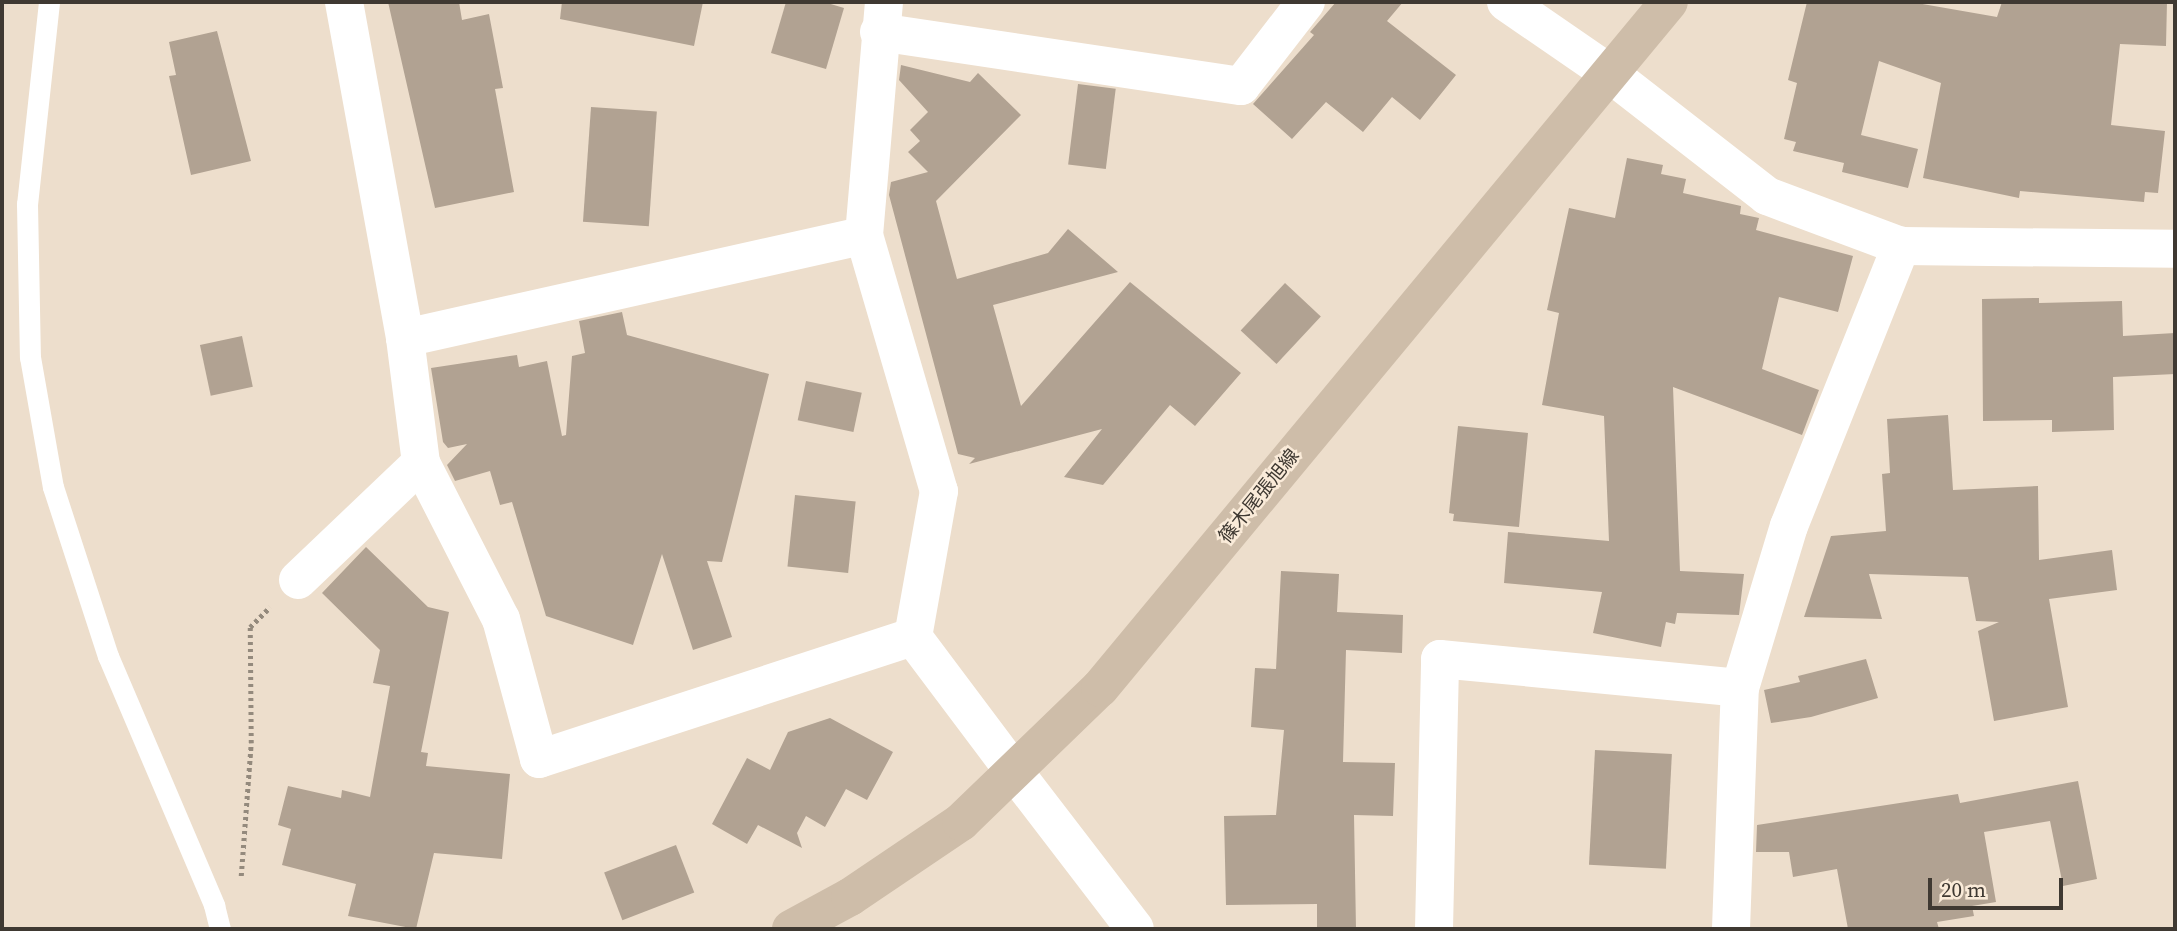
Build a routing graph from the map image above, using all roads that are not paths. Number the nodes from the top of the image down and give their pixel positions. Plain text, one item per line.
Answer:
1 (49, 2) edge
2 (344, 2) edge
3 (1306, 2) edge
4 (1506, 2) edge
5 (1669, 2) edge
6 (882, 17) edge
7 (1609, 73) junction
8 (864, 235) junction
9 (1901, 246) junction
10 (2175, 249) edge
11 (405, 338) junction
12 (421, 463) junction
13 (298, 580) road end
14 (914, 637) junction
15 (1740, 688) junction
16 (1013, 770) junction
17 (220, 929) edge
18 (791, 929) edge
19 (1135, 929) edge
20 (1434, 929) edge
21 (1731, 929) edge

1 - 17 lane
2 - 11 street
3 - 6 street
4 - 7 street
5 - 7 main road, 篠木尾張旭線
6 - 8 street
7 - 9 street
7 - 16 main road, 篠木尾張旭線
8 - 11 street
8 - 14 street
9 - 10 street
9 - 15 street
11 - 12 street
12 - 13 street
12 - 14 street
14 - 16 street
15 - 20 street
15 - 21 street
16 - 18 main road, 篠木尾張旭線
16 - 19 street

